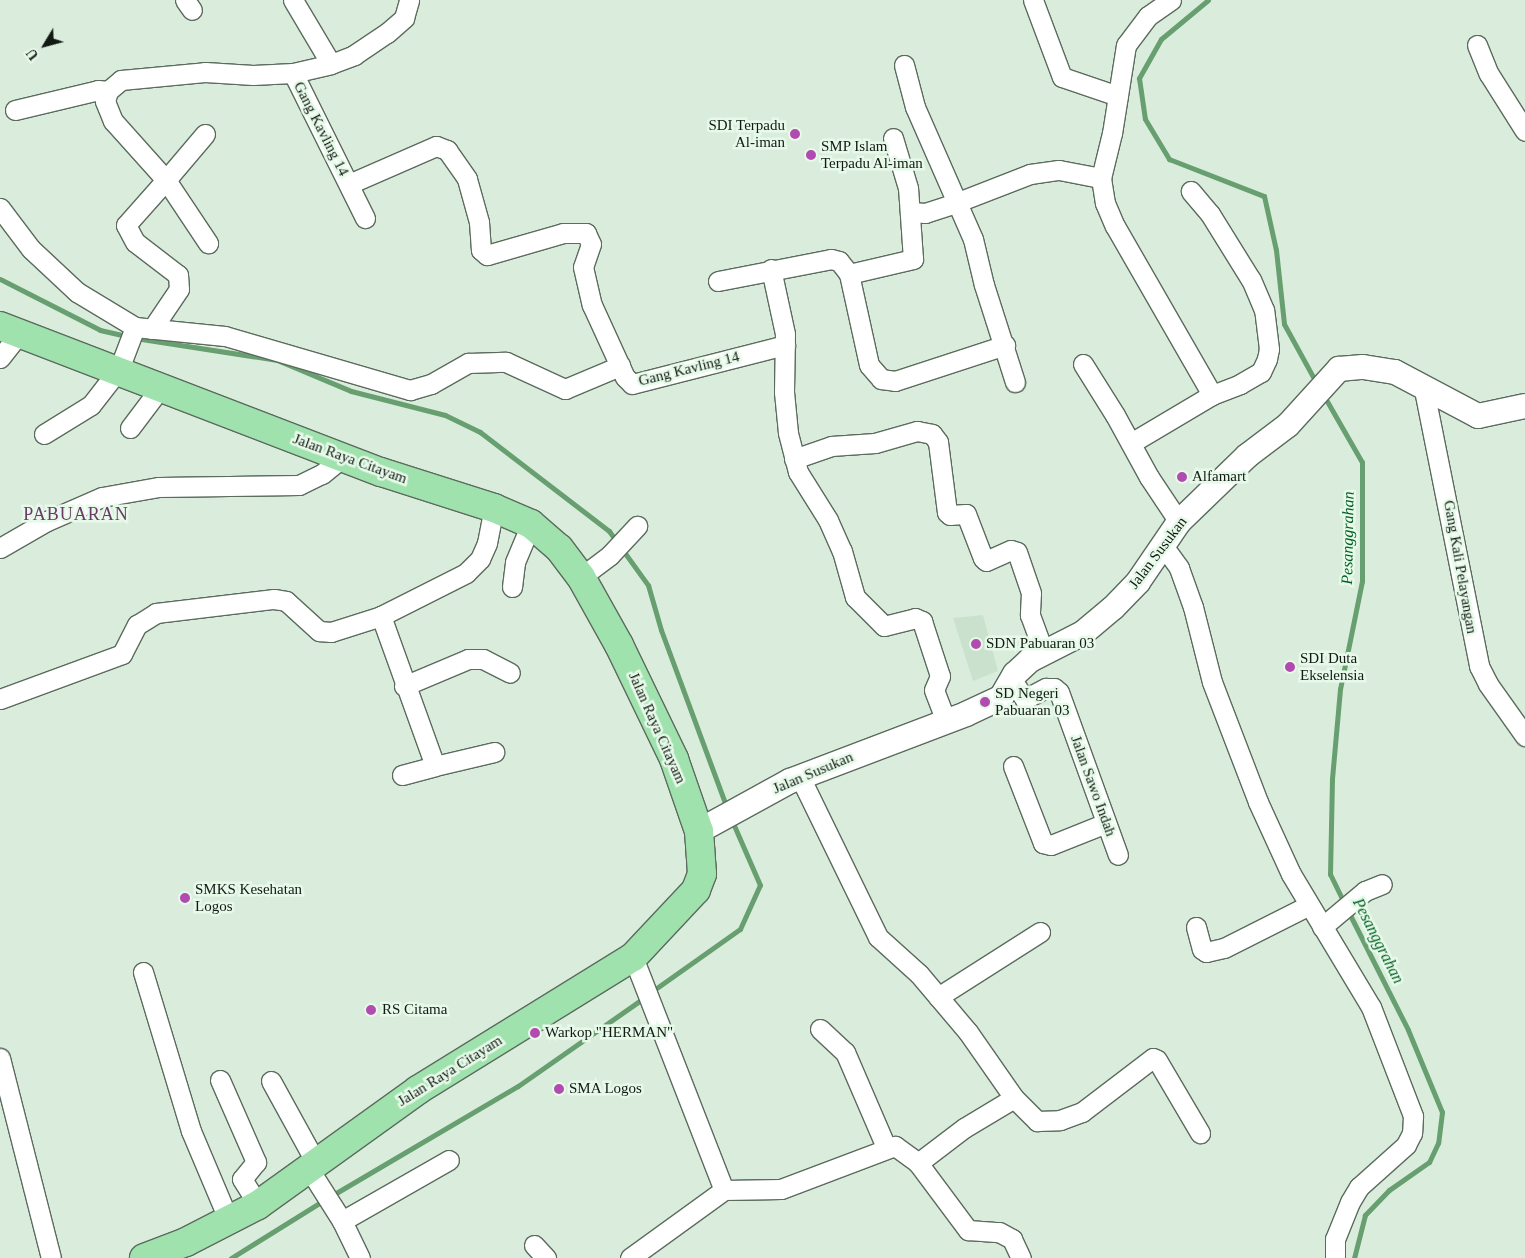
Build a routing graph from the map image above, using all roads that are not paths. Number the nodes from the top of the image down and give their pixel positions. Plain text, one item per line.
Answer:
1 (293, 0) edge
2 (409, 0) edge
3 (1034, 0) edge
4 (1171, 0) edge
5 (1477, 45) dead end
6 (331, 64) junction
7 (904, 65) dead end
8 (293, 73) junction
9 (108, 91) junction
10 (1118, 96) junction
11 (15, 110) dead end
12 (1525, 131) edge
13 (205, 134) dead end
14 (893, 138) dead end
15 (1101, 178) junction
16 (166, 180) junction
17 (349, 184) junction
18 (1191, 191) dead end
19 (958, 202) junction
20 (0, 208) edge
21 (911, 212) junction
22 (366, 218) dead end
23 (208, 243) dead end
24 (771, 269) junction
25 (849, 274) junction
26 (718, 280) dead end
27 (140, 329) junction
28 (10, 330) edge
29 (785, 345) junction
30 (1005, 345) junction
31 (0, 358) edge
32 (122, 362) junction
33 (1083, 364) dead end
34 (620, 366) junction
35 (1015, 382) dead end
36 (1423, 385) junction
37 (160, 386) junction
38 (1212, 395) junction
39 (1525, 406) edge
40 (130, 428) dead end
41 (44, 434) dead end
42 (1131, 443) junction
43 (342, 458) junction
44 (794, 459) junction
45 (494, 508) junction
46 (1179, 522) junction
47 (531, 524) junction
48 (633, 529) dead end
49 (1164, 547) junction
50 (0, 548) edge
51 (581, 577) junction
52 (512, 587) dead end
53 (381, 616) junction
54 (1044, 653) junction
55 (510, 673) dead end
56 (1012, 680) junction
57 (404, 686) junction
58 (0, 698) edge
59 (946, 722) junction
60 (1525, 736) edge
61 (494, 752) dead end
62 (435, 766) junction
63 (1013, 766) dead end
64 (402, 775) dead end
65 (800, 777) junction
66 (1106, 823) junction
67 (707, 827) junction
68 (1118, 855) dead end
69 (1382, 884) dead end
70 (1309, 905) junction
71 (1327, 923) junction
72 (1196, 927) dead end
73 (1040, 932) dead end
74 (638, 968) junction
75 (143, 972) dead end
76 (938, 997) junction
77 (820, 1030) dead end
78 (0, 1058) edge
79 (220, 1080) dead end
80 (272, 1081) dead end
81 (1014, 1098) junction
82 (1200, 1133) dead end
83 (886, 1147) junction
84 (449, 1160) dead end
85 (918, 1163) junction
86 (313, 1170) junction
87 (724, 1190) junction
88 (258, 1205) junction
89 (339, 1217) junction
90 (229, 1221) junction
91 (191, 1251) edge
92 (51, 1258) edge
93 (144, 1258) edge
94 (360, 1258) edge
95 (630, 1258) edge
96 (1021, 1258) edge
97 (1335, 1258) edge

1 - 6 street
2 - 6 street
3 - 10 street
4 - 10 street
5 - 12 street
6 - 8 street
7 - 19 street
8 - 9 street
8 - 17 street, Gang Kavling 14
9 - 11 street
9 - 16 street
10 - 15 street
13 - 16 street
14 - 21 street
15 - 19 street
15 - 38 street
16 - 23 street
16 - 27 street
17 - 22 street, Gang Kavling 14
17 - 34 street, Gang Kavling 14
18 - 38 street
19 - 21 street
19 - 30 street
20 - 27 street
21 - 25 street
24 - 25 street
24 - 26 street
24 - 29 street
25 - 30 street
27 - 32 street
27 - 34 street
28 - 31 street
28 - 32 main road, Jalan Raya Citayam
29 - 34 street, Gang Kavling 14
29 - 44 street
30 - 35 street
32 - 37 main road, Jalan Raya Citayam
32 - 41 street
33 - 42 street
36 - 39 street, Jalan Susukan
36 - 46 street, Jalan Susukan
36 - 60 street, Gang Kali Pelayangan
37 - 40 street
37 - 43 main road, Jalan Raya Citayam
38 - 42 street
42 - 46 street
43 - 45 main road, Jalan Raya Citayam
43 - 50 street
44 - 54 street
44 - 59 street
45 - 47 main road, Jalan Raya Citayam
45 - 53 street
46 - 49 street, Jalan Susukan
47 - 51 main road, Jalan Raya Citayam
47 - 52 street
48 - 51 street
49 - 54 street, Jalan Susukan
49 - 70 street
51 - 67 main road, Jalan Raya Citayam
53 - 57 street
53 - 58 street
54 - 56 street, Jalan Susukan
55 - 57 street
56 - 59 street, Jalan Susukan
56 - 66 street, Jalan Sawo Indah
57 - 62 street
59 - 65 street, Jalan Susukan
61 - 62 street
62 - 64 street
63 - 66 street
65 - 67 street, Jalan Susukan
65 - 76 street
66 - 68 street, Jalan Sawo Indah
67 - 74 main road, Jalan Raya Citayam
69 - 71 street
70 - 71 street
70 - 72 street
71 - 97 street
73 - 76 street
74 - 86 main road, Jalan Raya Citayam
74 - 87 street
75 - 90 street
76 - 81 street
77 - 83 street
78 - 92 street
79 - 88 street
80 - 86 street
81 - 82 street
81 - 85 street
83 - 85 street
83 - 87 street
84 - 89 street
85 - 96 street
86 - 88 main road, Jalan Raya Citayam
86 - 89 street
87 - 95 street
88 - 90 main road, Jalan Raya Citayam
89 - 94 street
90 - 91 main road, Jalan Raya Citayam
91 - 93 main road, Jalan Raya Citayam

